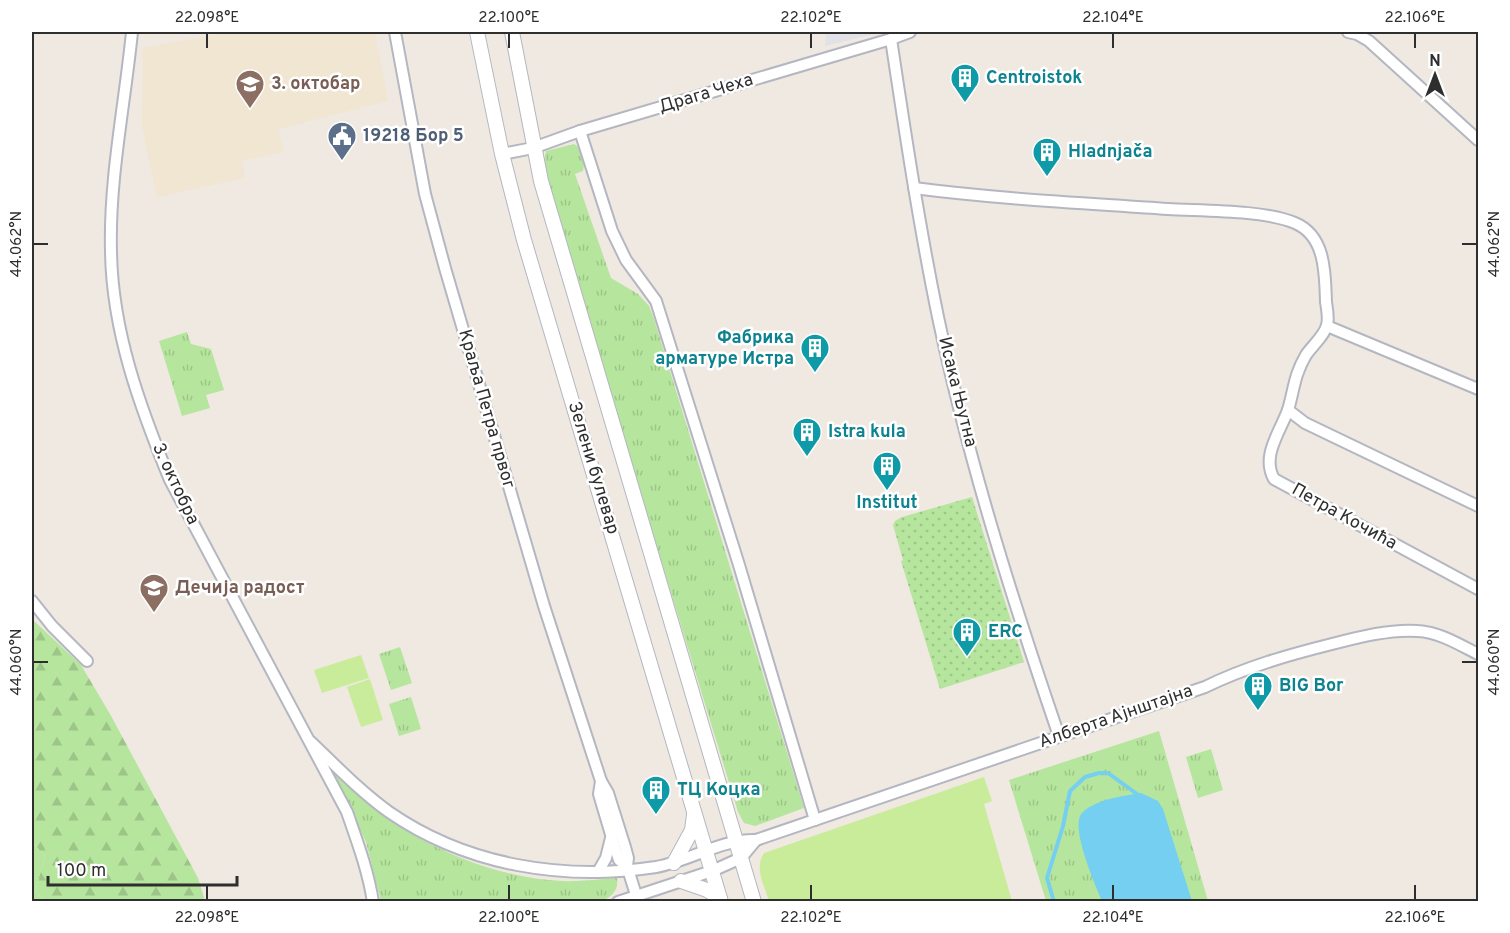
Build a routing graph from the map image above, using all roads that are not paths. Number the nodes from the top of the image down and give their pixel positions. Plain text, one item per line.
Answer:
1 (132, 32) edge
2 (395, 32) edge
3 (477, 32) edge
4 (512, 32) edge
5 (910, 32) edge
6 (1352, 33) edge
7 (891, 39) junction
8 (580, 131) junction
9 (1479, 140) edge
10 (533, 148) junction
11 (502, 154) junction
12 (914, 188) junction
13 (1327, 326) junction
14 (1479, 389) edge
15 (1288, 410) junction
16 (1479, 506) edge
17 (1479, 589) edge
18 (32, 601) edge
19 (1479, 654) edge
20 (87, 661) dead end
21 (1059, 736) junction
22 (311, 742) junction
23 (601, 781) junction
24 (694, 810) junction
25 (815, 820) junction
26 (611, 834) junction
27 (756, 840) junction
28 (737, 841) junction
29 (706, 851) junction
30 (741, 858) junction
31 (674, 863) junction
32 (627, 868) junction
33 (712, 871) junction
34 (598, 872) junction
35 (681, 881) junction
36 (636, 895) junction
37 (721, 900) edge
38 (373, 902) edge
39 (618, 902) edge
40 (754, 902) edge

1 - 22 street, 3. октобра
2 - 23 street, Краља Петра првог
3 - 11 street, Зелени булевар
4 - 10 street, Зелени булевар
5 - 7 street, Драга Чеха
6 - 9 street
7 - 8 street, Драга Чеха
7 - 12 street, Исака Њутна
8 - 10 street, Драга Чеха
8 - 25 street
10 - 11 street, Драга Чеха
10 - 28 street, Зелени булевар
11 - 24 street, Зелени булевар
12 - 13 street
12 - 21 street, Исака Њутна
13 - 14 street
13 - 15 street, Петра Кочића
15 - 16 street
15 - 17 street, Петра Кочића
18 - 20 street
19 - 21 street, Алберта Ајнштајна
21 - 25 street, Алберта Ајнштајна
22 - 34 street, Алберта Ајнштајна
22 - 38 street, 3. октобра
23 - 26 street, Краља Петра првог
23 - 32 street, Краља Петра првог
24 - 29 street, Зелени булевар
24 - 31 street
25 - 27 street, Алберта Ајнштајна
26 - 32 street, Краља Петра првог
26 - 34 street
27 - 28 street, Алберта Ајнштајна
27 - 30 street
28 - 29 street, Алберта Ајнштајна
28 - 30 street, Зелени булевар
29 - 31 street, Алберта Ајнштајна
29 - 33 street, Зелени булевар
30 - 33 street
30 - 40 street, Зелени булевар
31 - 32 street, Алберта Ајнштајна
32 - 34 street, Алберта Ајнштајна
32 - 36 street, Краља Петра првог
33 - 35 street
33 - 37 street, Зелени булевар
35 - 36 street
35 - 37 street
36 - 39 street

